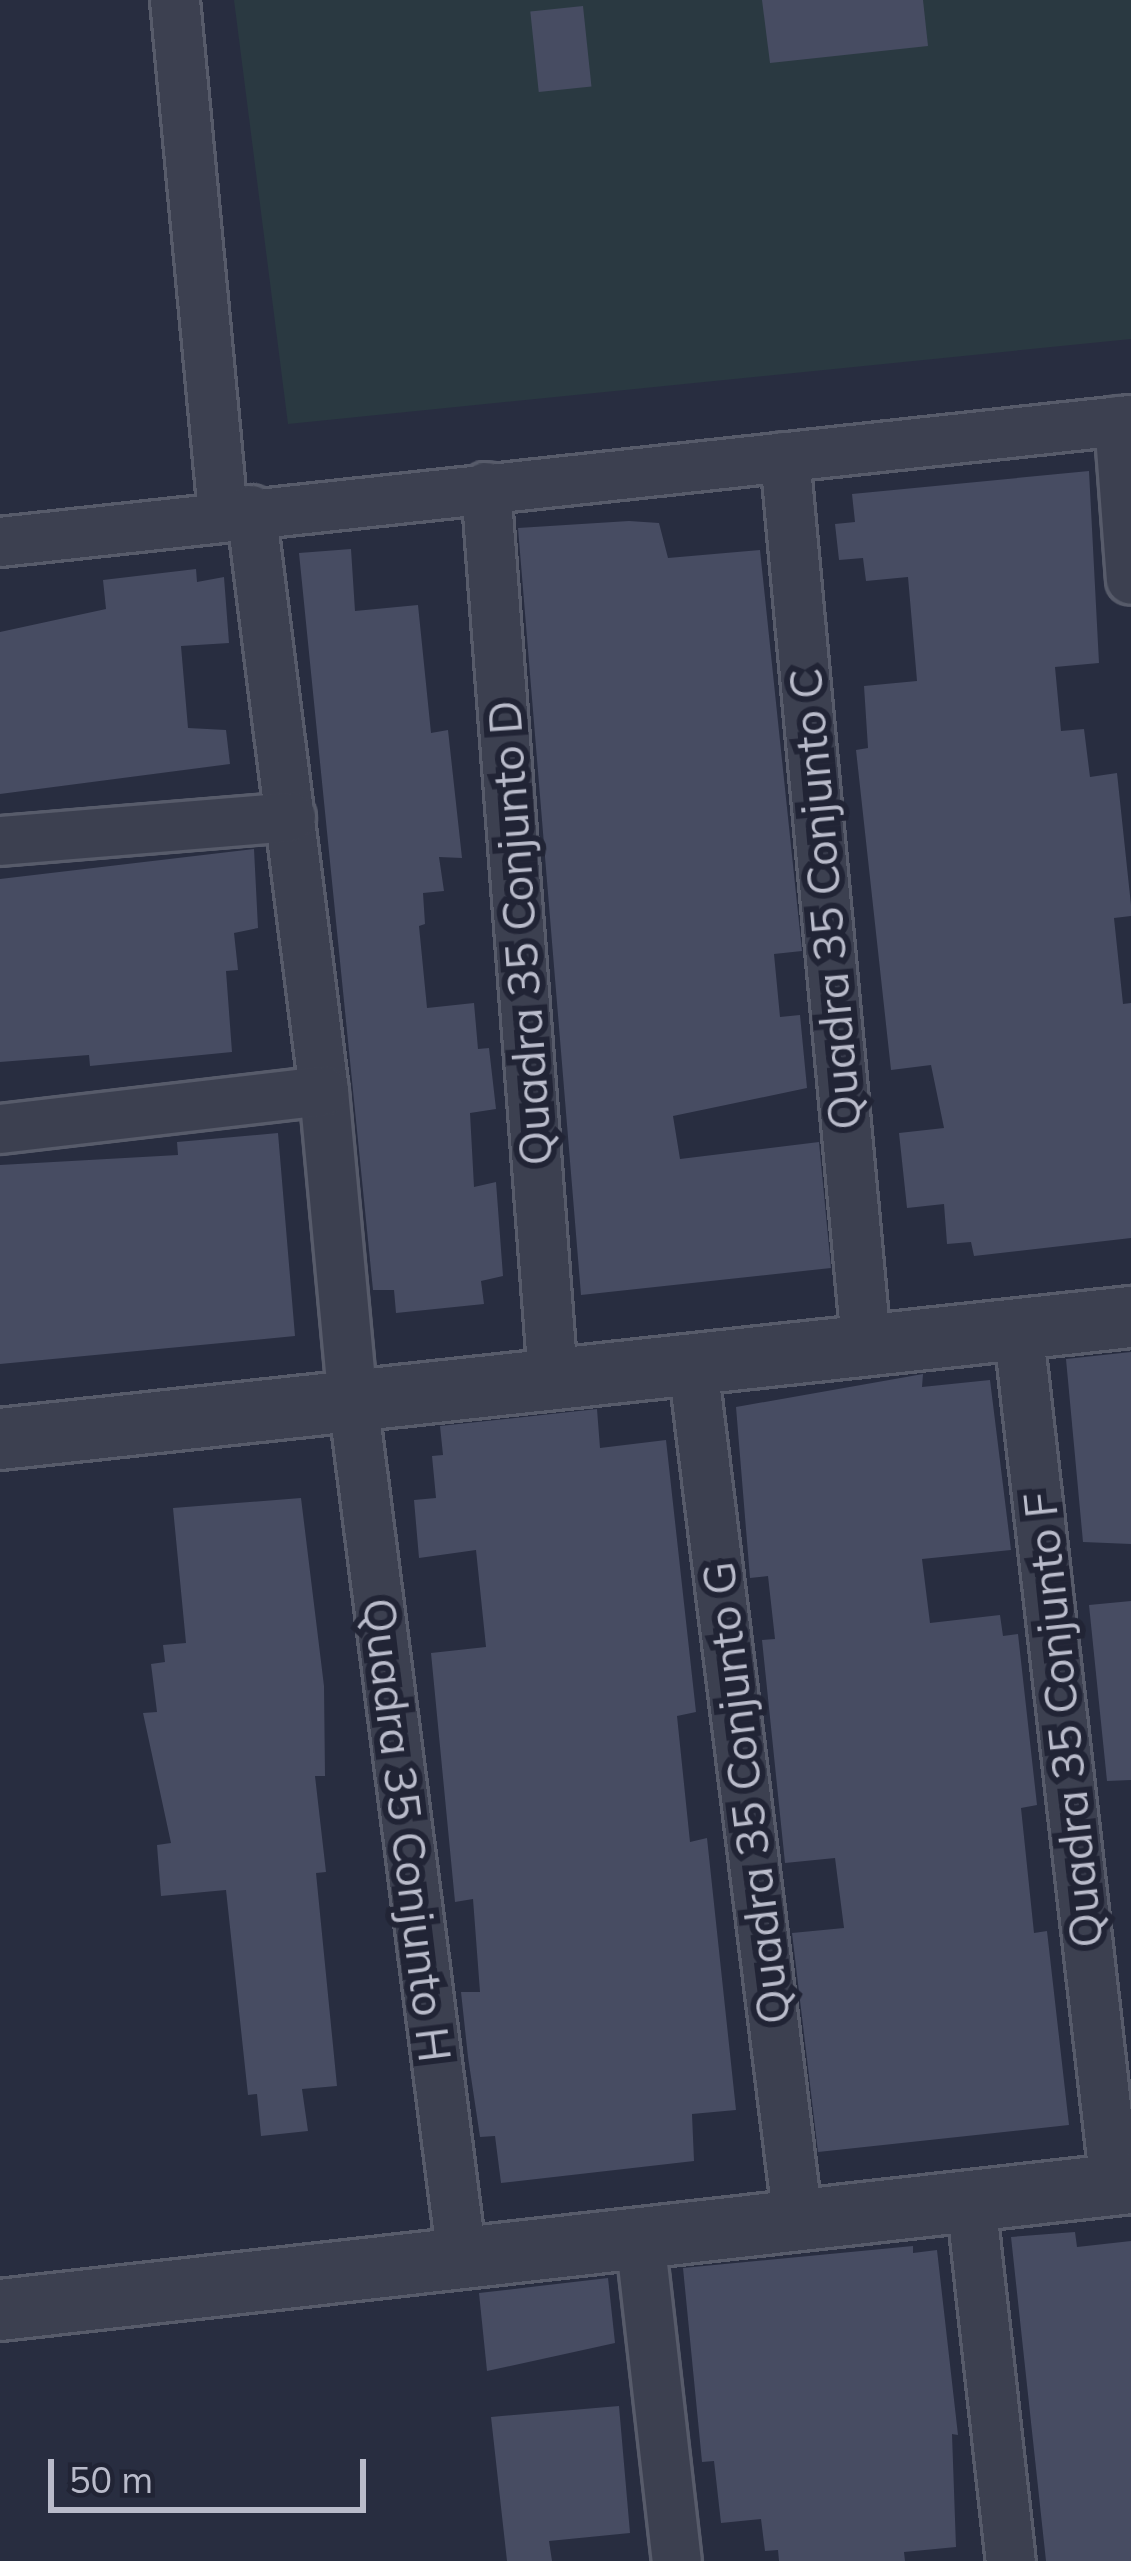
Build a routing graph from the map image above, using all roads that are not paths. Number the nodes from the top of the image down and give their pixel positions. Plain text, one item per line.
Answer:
1 (176, 0) edge
2 (1125, 420) edge
3 (785, 457) junction
4 (487, 488) junction
5 (237, 512) junction
6 (0, 542) edge
7 (1131, 580) edge
8 (291, 817) junction
9 (0, 841) edge
10 (324, 1091) junction
11 (0, 1129) edge
12 (1131, 1317) edge
13 (1018, 1327) junction
14 (866, 1342) junction
15 (694, 1366) junction
16 (553, 1378) junction
17 (352, 1401) junction
18 (0, 1439) edge
19 (1123, 2184) edge
20 (971, 2201) junction
21 (798, 2221) junction
22 (640, 2238) junction
23 (462, 2259) junction
24 (0, 2310) edge
25 (677, 2561) edge
26 (1011, 2561) edge

1 - 5 street, Quadra 35 Conjunto H
2 - 3 street
2 - 7 street
3 - 4 street
3 - 14 street, Quadra 35 Conjunto C
4 - 5 street
4 - 16 street, Quadra 35 Conjunto D
5 - 6 street
5 - 8 street, Quadra 35 Conjunto H
8 - 9 street
8 - 10 street, Quadra 35 Conjunto H
10 - 11 street
10 - 17 street, Quadra 35 Conjunto H
12 - 13 street
13 - 14 street
13 - 19 street, Quadra 35 Conjunto F
14 - 15 street
15 - 16 street
15 - 21 street, Quadra 35 Conjunto G
16 - 17 street
17 - 18 street
17 - 23 street, Quadra 35 Conjunto H
19 - 20 street
20 - 21 street
20 - 26 street
21 - 22 street
22 - 23 street
22 - 25 street
23 - 24 street

